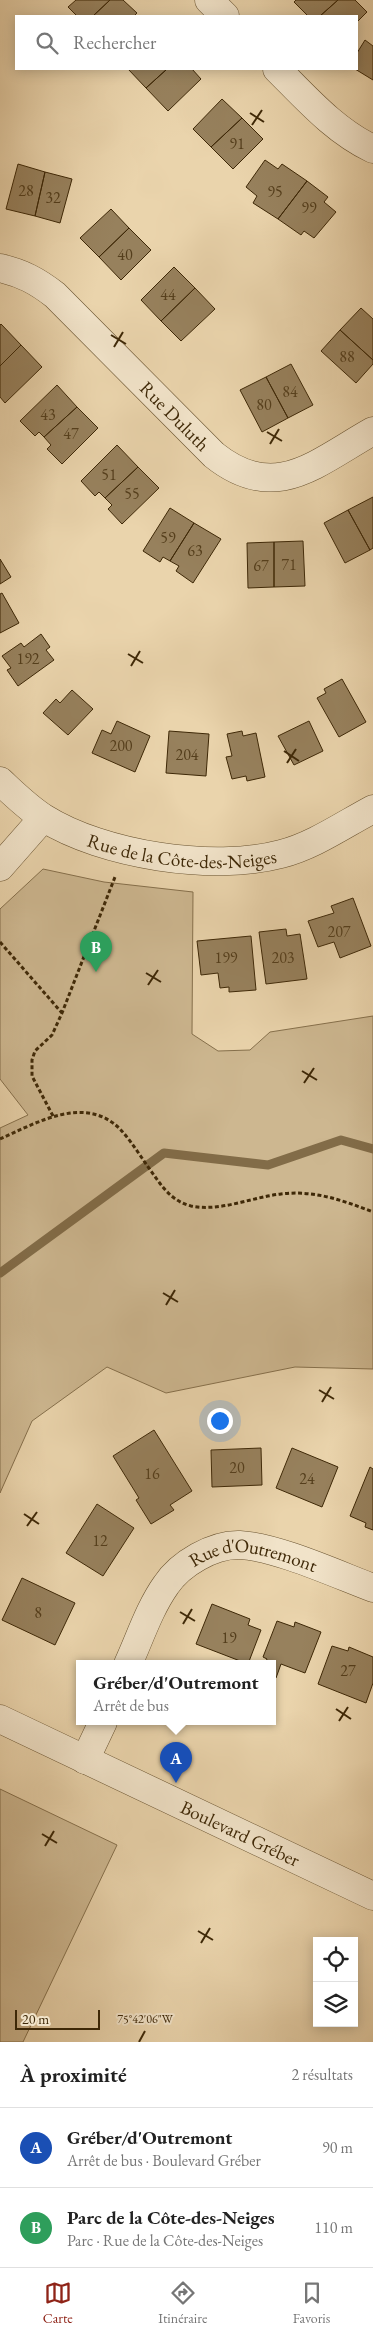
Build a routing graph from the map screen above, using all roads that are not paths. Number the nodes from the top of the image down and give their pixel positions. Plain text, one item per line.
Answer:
1 (209, 0) edge
2 (224, 15) edge
3 (278, 70) edge
4 (373, 149) edge
5 (0, 268) edge
6 (373, 431) edge
7 (0, 781) edge
8 (373, 809) edge
9 (43, 818) junction
10 (0, 867) edge
11 (373, 1588) edge
12 (130, 1660) edge
13 (0, 1719) edge
14 (102, 1725) edge
15 (85, 1760) junction
16 (373, 1896) edge

1 - 2 street
3 - 4 street
5 - 6 street, Rue Duluth
7 - 9 street, Rue de la Côte-des-Neiges
8 - 9 street, Rue de la Côte-des-Neiges
9 - 10 street
11 - 12 street, Rue d'Outremont
13 - 15 street, Boulevard Gréber
14 - 15 street
15 - 16 street, Boulevard Gréber

